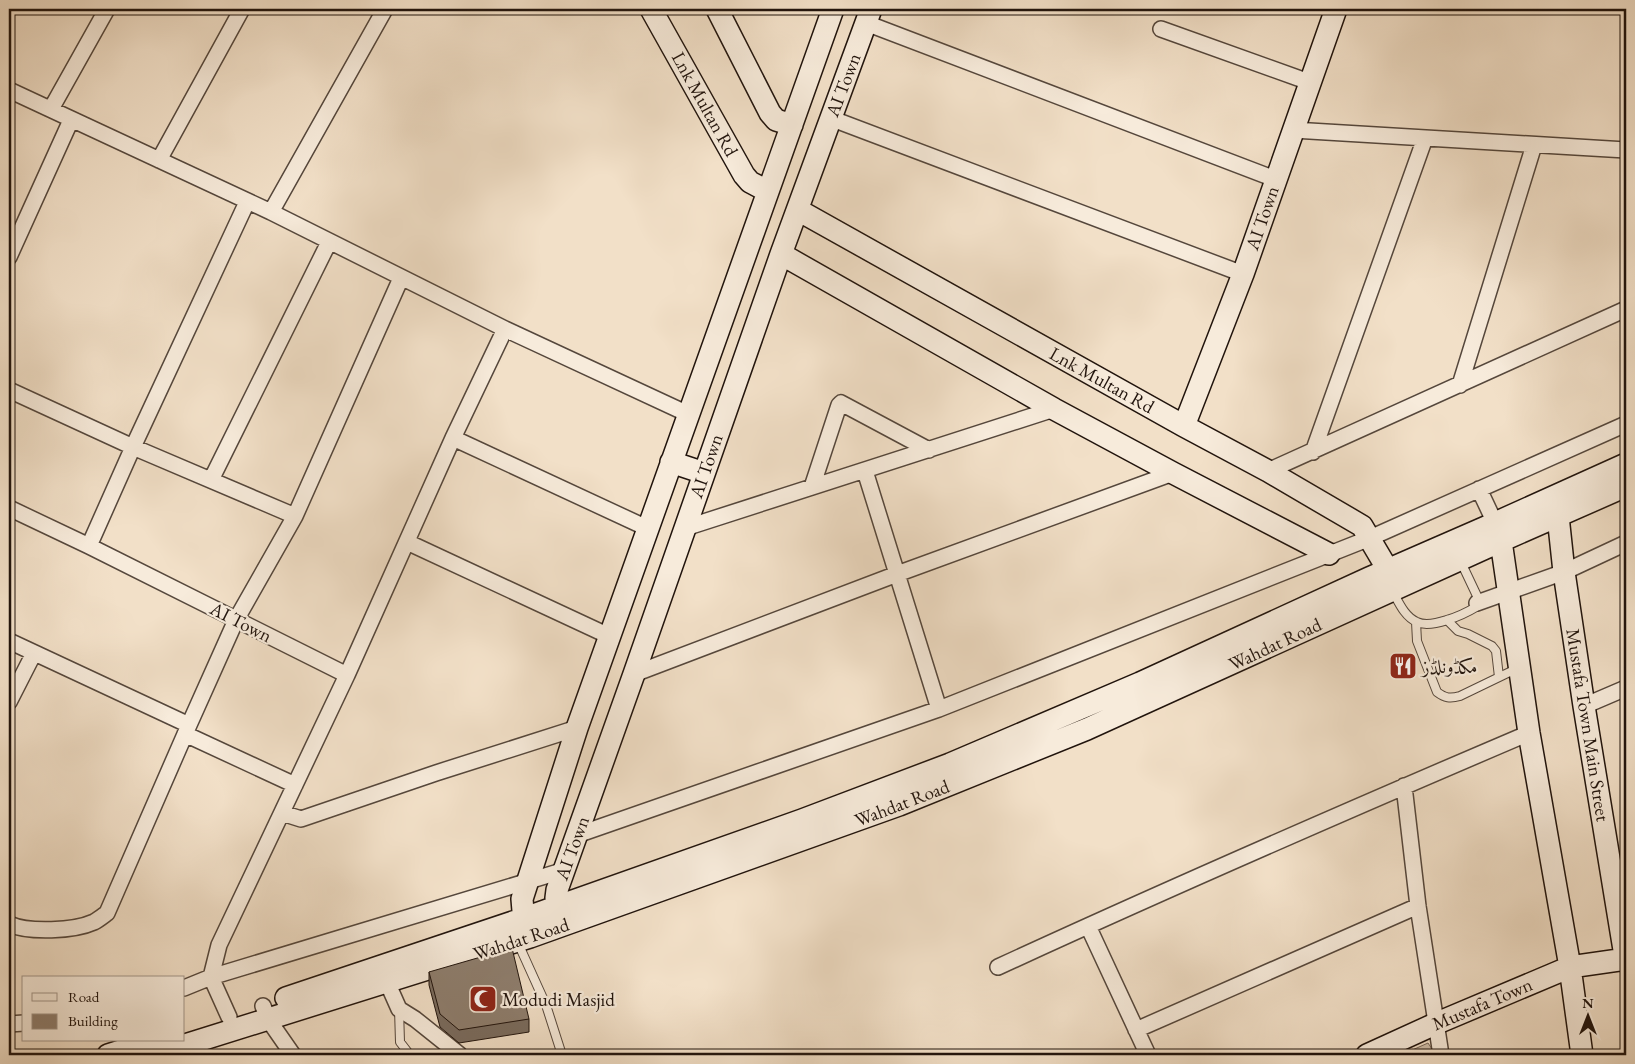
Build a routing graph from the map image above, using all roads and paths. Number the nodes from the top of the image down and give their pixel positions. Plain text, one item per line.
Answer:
1 (107, 9) edge
2 (242, 9) edge
3 (385, 9) edge
4 (651, 9) edge
5 (717, 9) edge
6 (833, 9) edge
7 (1336, 9) edge
8 (868, 16) edge
9 (1161, 29) dead end
10 (1309, 82) junction
11 (9, 90) edge
12 (51, 109) junction
13 (830, 118) junction
14 (71, 120) junction
15 (792, 125) junction
16 (1294, 130) junction
17 (1425, 138) junction
18 (1534, 145) junction
19 (1626, 150) edge
20 (159, 160) junction
21 (1275, 178) junction
22 (767, 191) junction
23 (247, 202) junction
24 (798, 210) junction
25 (270, 212) junction
26 (758, 219) junction
27 (789, 232) junction
28 (329, 242) junction
29 (781, 254) junction
30 (9, 257) edge
31 (1243, 274) junction
32 (400, 278) junction
33 (1626, 309) edge
34 (505, 329) junction
35 (1460, 385) junction
36 (9, 390) edge
37 (1054, 409) junction
38 (688, 414) junction
39 (1626, 424) edge
40 (1184, 426) junction
41 (453, 438) junction
42 (133, 447) junction
43 (929, 450) junction
44 (1313, 452) junction
45 (671, 462) junction
46 (1626, 464) edge
47 (865, 471) junction
48 (1268, 471) junction
49 (704, 473) junction
50 (1173, 473) junction
51 (211, 480) junction
52 (1626, 486) edge
53 (812, 488) junction
54 (1479, 489) junction
55 (1554, 507) junction
56 (9, 508) edge
57 (295, 516) junction
58 (647, 528) junction
59 (685, 528) junction
60 (1498, 532) junction
61 (1370, 538) junction
62 (406, 542) junction
63 (1626, 543) edge
64 (89, 546) junction
65 (1329, 554) junction
66 (1460, 560) junction
67 (1564, 572) junction
68 (897, 574) junction
69 (1390, 580) junction
70 (1509, 593) junction
71 (1477, 603) junction
72 (236, 620) junction
73 (1447, 620) junction
74 (1416, 622) junction
75 (609, 636) junction
76 (9, 641) edge
77 (34, 653) junction
78 (1520, 667) junction
79 (634, 674) junction
80 (347, 675) junction
81 (1499, 677) junction
82 (1626, 688) edge
83 (9, 702) edge
84 (1584, 706) junction
85 (939, 709) junction
86 (577, 728) junction
87 (187, 729) junction
88 (1529, 733) junction
89 (295, 785) junction
90 (1404, 786) junction
91 (282, 813) junction
92 (577, 835) junction
93 (565, 870) junction
94 (529, 880) junction
95 (1418, 906) junction
96 (560, 916) junction
97 (9, 924) edge
98 (1088, 926) junction
99 (524, 932) junction
100 (1626, 961) edge
101 (998, 967) dead end
102 (1570, 967) junction
103 (211, 978) junction
104 (387, 982) junction
105 (185, 988) edge
106 (399, 1009) junction
107 (266, 1013) junction
108 (230, 1017) junction
109 (22, 1023) edge
110 (9, 1024) edge
111 (1435, 1024) junction
112 (1136, 1030) junction
113 (185, 1031) edge
114 (185, 1037) edge
115 (168, 1042) edge
116 (151, 1047) edge
117 (108, 1055) edge
118 (293, 1055) edge
119 (410, 1055) edge
120 (460, 1055) edge
121 (562, 1055) edge
122 (1148, 1055) edge
123 (1367, 1055) edge
124 (1441, 1055) edge
125 (1582, 1055) edge

1 - 12 street
2 - 20 street
3 - 25 street
4 - 22 street, Lnk Multan Rd
5 - 15 street
6 - 15 street
7 - 10 street, AI Town
8 - 13 street, AI Town
8 - 21 street
9 - 10 street
10 - 16 street, AI Town
11 - 12 street
12 - 14 street
13 - 24 street, AI Town
13 - 31 street
14 - 20 street
14 - 30 street
15 - 22 street
16 - 17 street
16 - 21 street, AI Town
17 - 18 street
17 - 44 street
18 - 19 street
18 - 35 street
20 - 23 street
21 - 31 street, AI Town
22 - 26 street
23 - 25 street
23 - 42 street
24 - 27 street, AI Town
24 - 40 street, Lnk Multan Rd
25 - 28 street
26 - 27 street
26 - 38 street
27 - 29 street, AI Town
28 - 32 street
28 - 51 street
29 - 37 street
29 - 49 street, AI Town
31 - 40 street, AI Town
32 - 34 street
32 - 57 street
33 - 35 street
34 - 38 street
34 - 41 street
35 - 44 street
36 - 42 street
37 - 43 street
37 - 50 street
38 - 45 street
39 - 54 street
40 - 48 street, Lnk Multan Rd
41 - 58 street
41 - 62 street
42 - 51 street
42 - 64 street
43 - 47 street
43 - 53 street
44 - 48 street
45 - 49 street
45 - 58 street
46 - 55 street, Wahdat Road
47 - 53 street
47 - 68 street
48 - 61 street, Lnk Multan Rd
49 - 59 street, AI Town
50 - 65 street
50 - 68 street
51 - 57 street
52 - 55 street, Wahdat Road
53 - 59 street
54 - 60 street
54 - 61 street
55 - 60 street, Wahdat Road
55 - 67 street, Mustafa Town Main Street
56 - 64 street, AI Town
57 - 72 street
58 - 75 street
59 - 79 street, AI Town
60 - 66 street, Wahdat Road
60 - 69 street, Wahdat Road
60 - 70 street
61 - 65 street
61 - 69 street, Lnk Multan Rd
62 - 75 street
62 - 80 street
63 - 67 street
64 - 72 street, AI Town
65 - 85 street
66 - 69 street, Wahdat Road
66 - 71 lane
67 - 70 street
67 - 84 street, Mustafa Town Main Street
68 - 79 street
68 - 85 street
69 - 74 lane
69 - 96 street, Wahdat Road
70 - 71 street
70 - 78 street
71 - 73 lane
72 - 80 street, AI Town
72 - 87 street
73 - 74 lane
73 - 81 lane
74 - 81 lane
75 - 86 street
76 - 77 street
77 - 83 street
77 - 87 street
78 - 81 lane
78 - 88 street
79 - 92 street, AI Town
80 - 89 street
82 - 84 street
84 - 100 street, Mustafa Town Main Street
85 - 92 street
86 - 91 street
86 - 94 street
87 - 89 street
87 - 97 street
88 - 90 street
88 - 102 street
89 - 91 street
90 - 95 street
90 - 98 street
91 - 103 street
92 - 93 street, AI Town
93 - 94 street
93 - 96 street, AI Town
94 - 99 street
94 - 103 street
95 - 111 street
95 - 112 street
96 - 99 street, Wahdat Road
98 - 101 street
98 - 112 street
99 - 104 street, Wahdat Road
99 - 107 street, Wahdat Road
99 - 121 lane
100 - 102 street, Mustafa Town
102 - 111 street, Mustafa Town
102 - 125 street
103 - 105 street
103 - 108 street
104 - 106 street
104 - 107 street, Wahdat Road
106 - 119 lane
106 - 120 street
107 - 108 street, Wahdat Road
107 - 114 street, Wahdat Road
107 - 118 street
108 - 113 street, Wahdat Road
109 - 110 street
111 - 123 street, Mustafa Town
111 - 124 street
112 - 122 street
115 - 116 street, Wahdat Road
116 - 117 street, Wahdat Road

